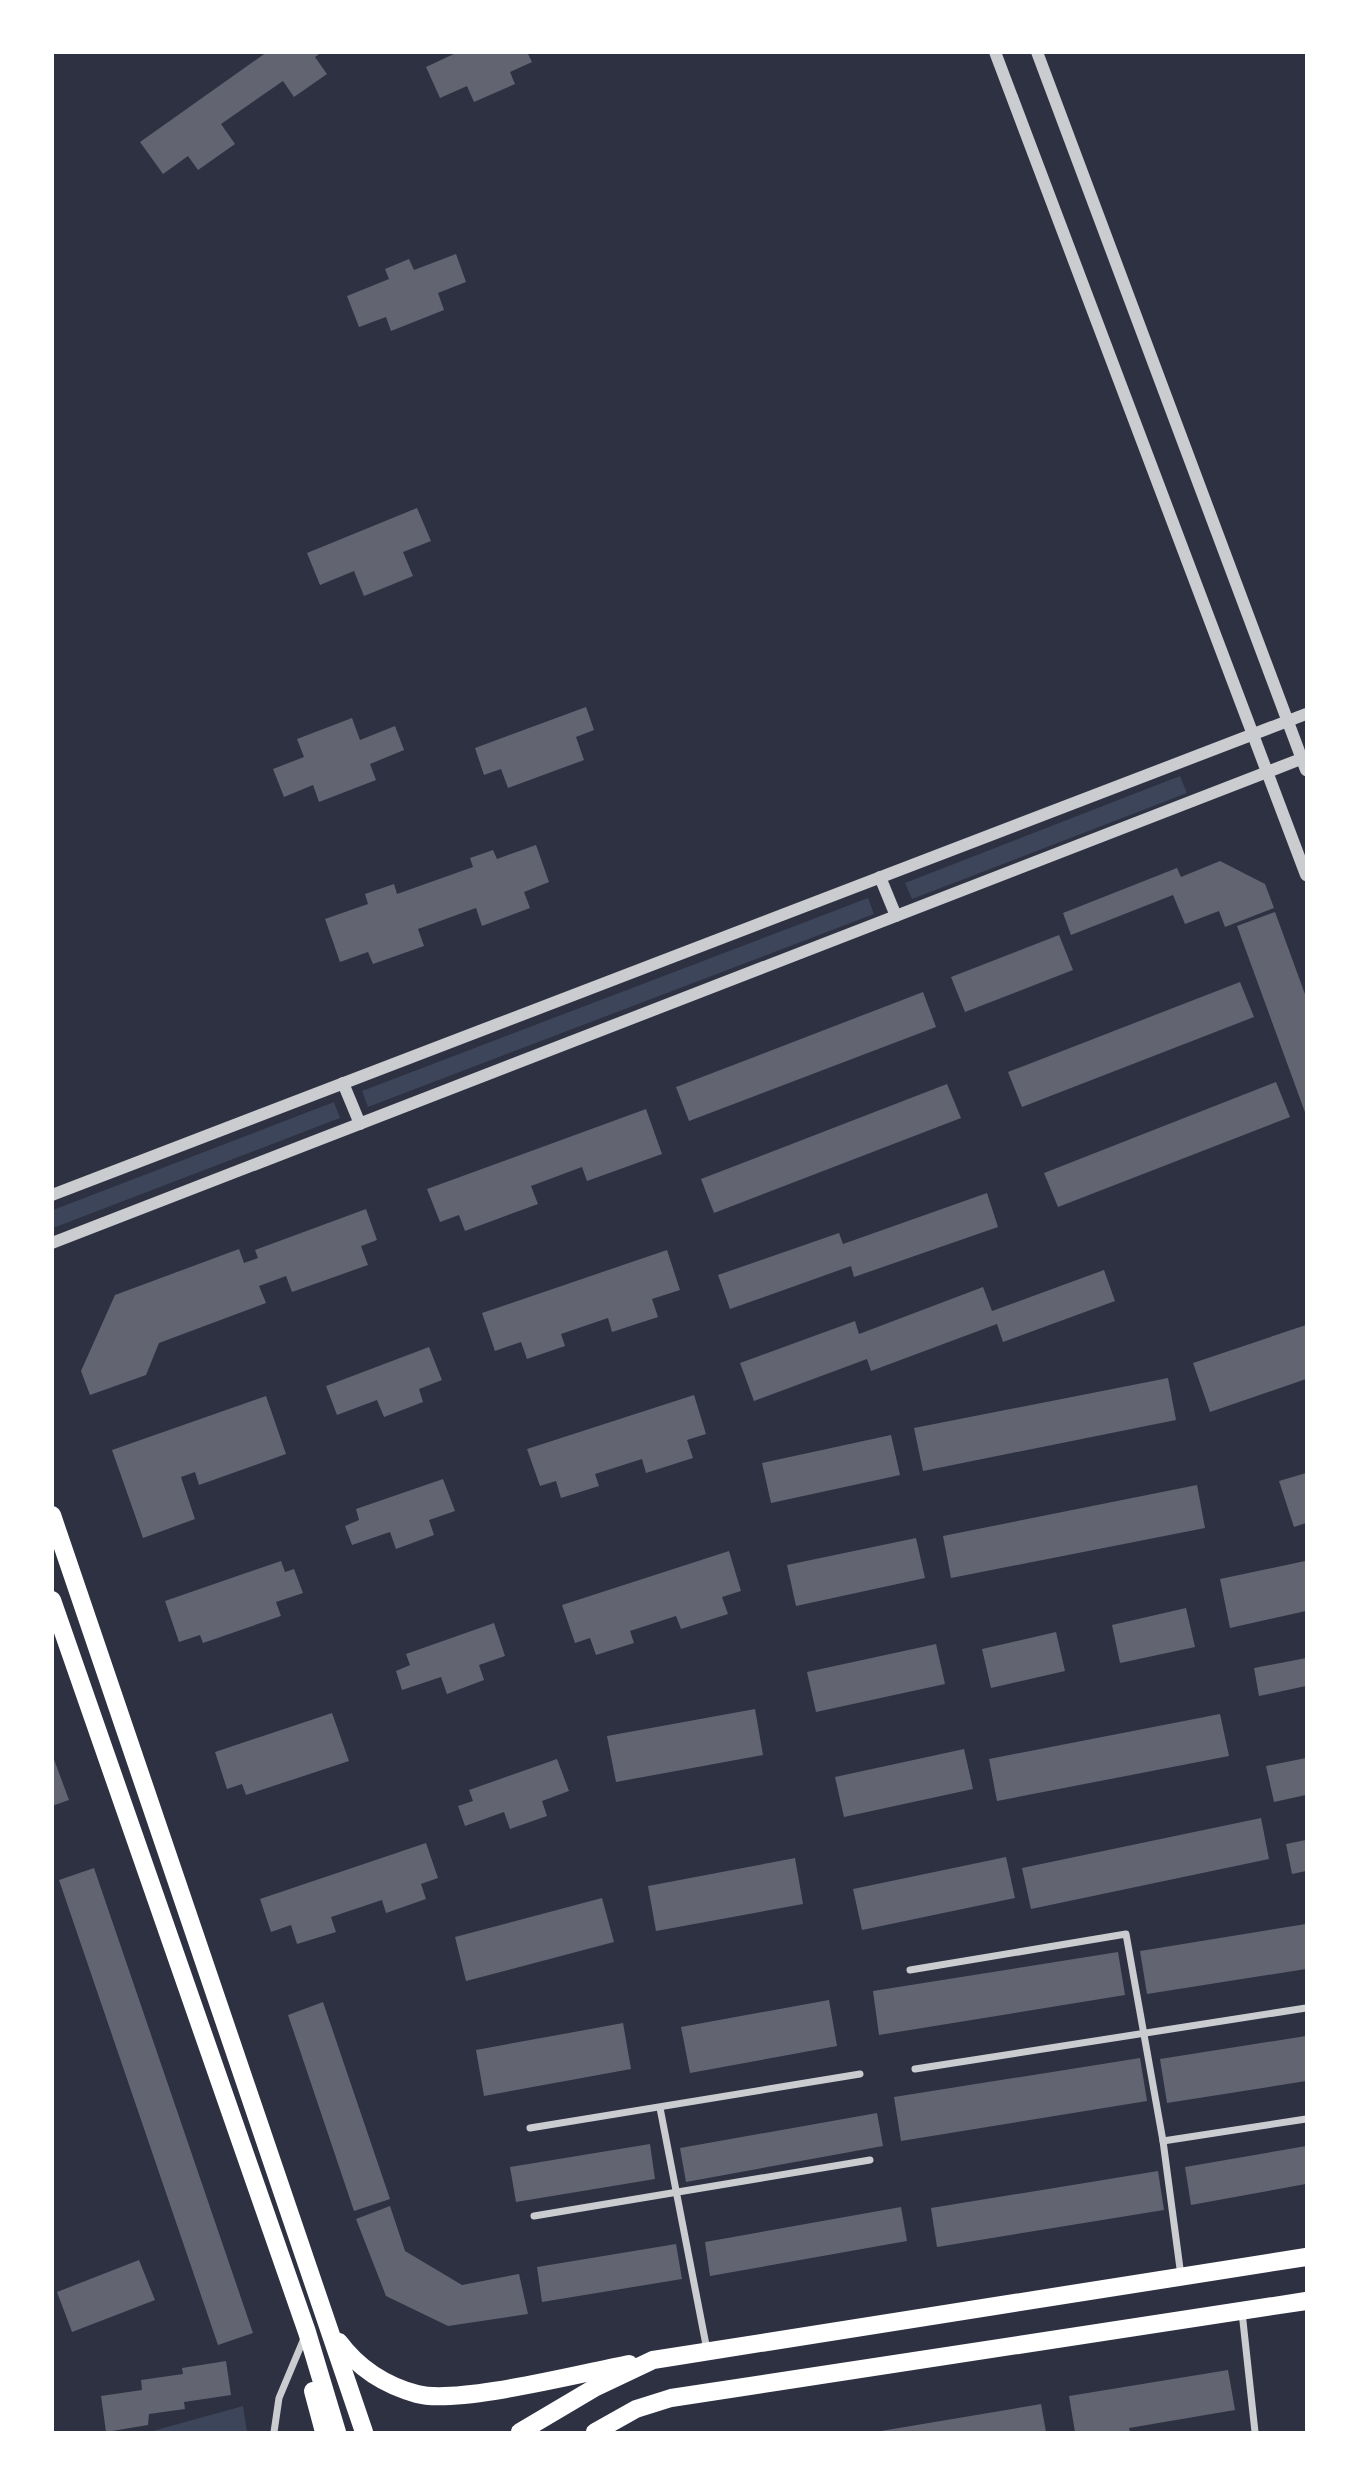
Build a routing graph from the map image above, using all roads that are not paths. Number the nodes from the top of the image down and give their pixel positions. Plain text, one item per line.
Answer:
1 (995, 52) edge
2 (1037, 52) edge
3 (1307, 714) edge
4 (1288, 721) junction
5 (1255, 733) junction
6 (1305, 762) edge
7 (1269, 772) junction
8 (1307, 875) edge
9 (880, 877) junction
10 (896, 916) junction
11 (343, 1083) junction
12 (360, 1124) junction
13 (52, 1195) edge
14 (52, 1244) edge
15 (52, 1515) edge
16 (52, 1600) edge
17 (910, 1970) dead end
18 (1307, 2008) edge
19 (1144, 2032) junction
20 (915, 2069) dead end
21 (860, 2074) dead end
22 (660, 2108) junction
23 (1307, 2119) edge
24 (530, 2128) dead end
25 (1163, 2141) junction
26 (870, 2160) dead end
27 (676, 2191) junction
28 (534, 2216) dead end
29 (1307, 2257) edge
30 (1181, 2276) junction
31 (1307, 2301) edge
32 (1242, 2312) junction
33 (329, 2328) junction
34 (307, 2332) junction
35 (708, 2351) junction
36 (653, 2360) junction
37 (274, 2432) edge
38 (324, 2432) edge
39 (337, 2432) edge
40 (364, 2432) edge
41 (520, 2432) edge
42 (595, 2432) edge
43 (1255, 2432) edge

1 - 5 street
2 - 4 street
3 - 4 street
4 - 5 street
4 - 6 street
5 - 7 street
5 - 9 street
6 - 7 street
7 - 8 street
7 - 10 street
9 - 10 street
9 - 11 street
10 - 12 street
11 - 12 street
11 - 13 street
12 - 14 street
15 - 33 main road
16 - 34 main road
17 - 19 street
18 - 19 street
19 - 20 street
19 - 25 street
21 - 22 street
22 - 24 street
22 - 27 street
23 - 25 street
25 - 30 street
26 - 27 street
27 - 28 street
27 - 35 street
29 - 30 main road
30 - 35 main road
31 - 32 main road
32 - 42 main road
32 - 43 street
33 - 36 main road
33 - 40 main road
34 - 37 street
34 - 38 main road
34 - 39 main road
35 - 36 main road
36 - 41 main road

